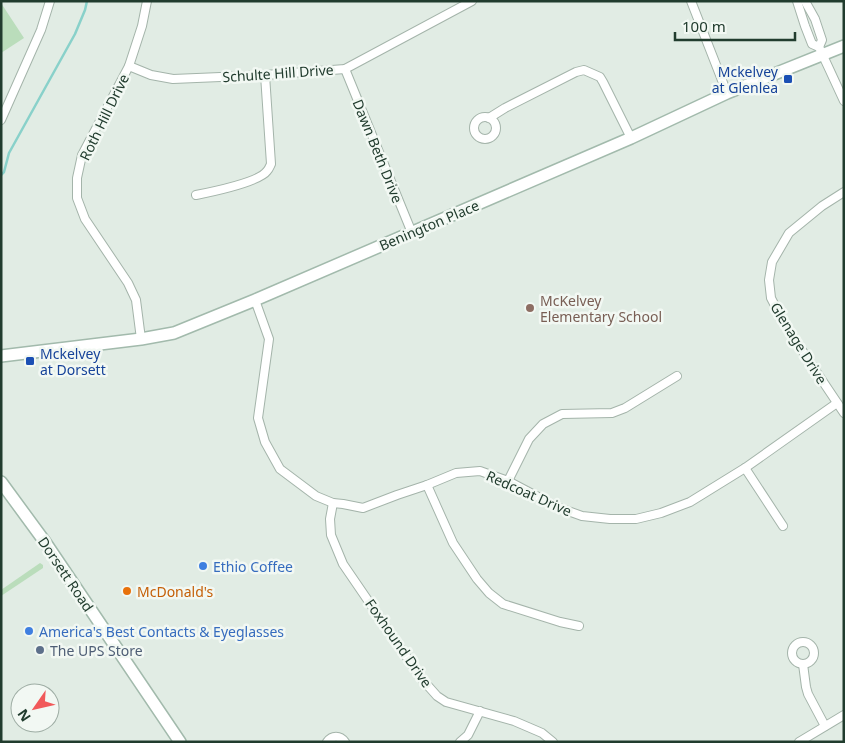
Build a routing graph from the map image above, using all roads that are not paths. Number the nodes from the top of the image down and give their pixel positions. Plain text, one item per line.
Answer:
1 (50, 1) edge
2 (147, 1) edge
3 (472, 1) edge
4 (691, 1) edge
5 (797, 1) edge
6 (805, 1) edge
7 (844, 46) edge
8 (820, 51) junction
9 (129, 66) junction
10 (345, 69) junction
11 (265, 76) junction
12 (727, 93) junction
13 (844, 101) edge
14 (489, 118) dead end
15 (1, 120) edge
16 (631, 138) junction
17 (844, 192) edge
18 (196, 195) dead end
19 (412, 233) junction
20 (255, 300) junction
21 (141, 340) junction
22 (1, 356) edge
23 (677, 376) dead end
24 (837, 403) junction
25 (844, 412) edge
26 (745, 468) junction
27 (508, 480) junction
28 (1, 482) edge
29 (427, 485) junction
30 (333, 503) junction
31 (783, 526) dead end
32 (579, 626) dead end
33 (803, 664) dead end
34 (480, 711) junction
35 (844, 715) edge
36 (825, 726) junction
37 (180, 742) edge
38 (327, 742) edge
39 (345, 742) edge
40 (460, 742) edge
41 (553, 742) edge
42 (799, 742) edge

1 - 15 street
2 - 9 street, Roth Hill Drive
3 - 10 street, Schulte Hill Drive
4 - 12 street
5 - 8 street
6 - 8 street
7 - 8 main road, Benington Place
8 - 12 main road, Benington Place
8 - 13 street
9 - 11 street, Schulte Hill Drive
9 - 21 street, Roth Hill Drive
10 - 11 street, Schulte Hill Drive
10 - 19 street, Dawn Beth Drive
11 - 18 street
12 - 16 main road, Benington Place
14 - 16 street
16 - 19 main road, Benington Place
17 - 24 street, Glenage Drive
19 - 20 main road, Benington Place
20 - 21 main road, Benington Place
20 - 30 street, Redcoat Drive
21 - 22 main road, Benington Place
23 - 27 street
24 - 25 street
24 - 26 street, Redcoat Drive
26 - 27 street, Redcoat Drive
26 - 31 street
27 - 29 street, Redcoat Drive
28 - 37 main road, Dorsett Road
29 - 30 street, Redcoat Drive
29 - 32 street
30 - 34 street, Foxhound Drive
33 - 36 street
34 - 40 street
34 - 41 street, Foxhound Drive
35 - 36 street
36 - 42 street
38 - 39 street

